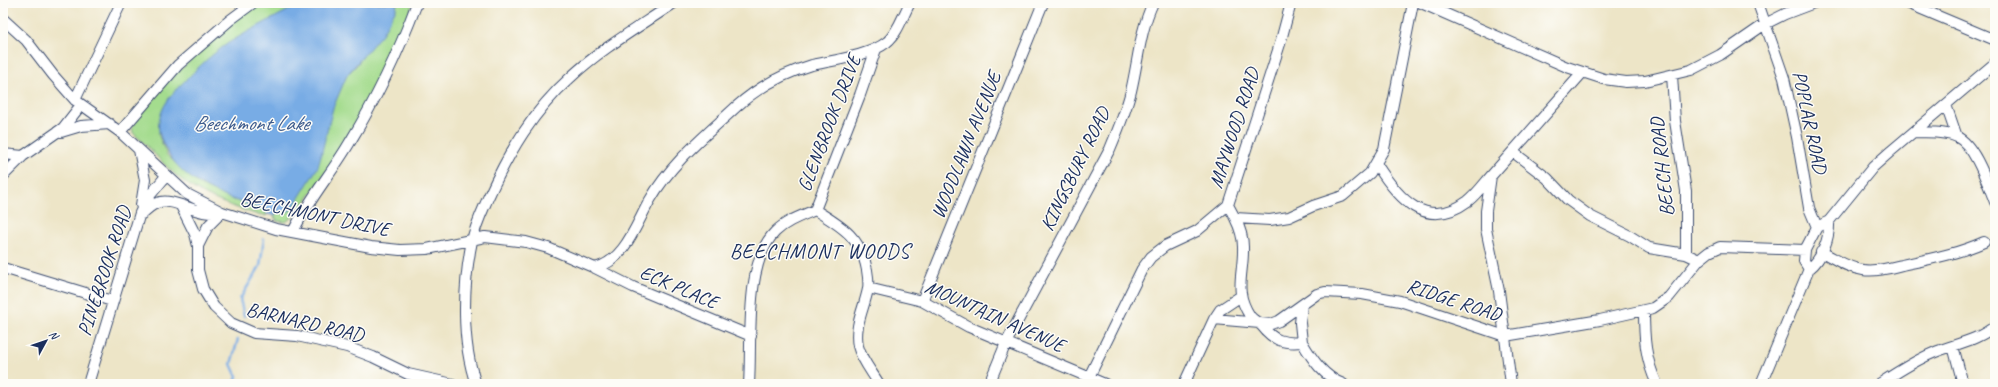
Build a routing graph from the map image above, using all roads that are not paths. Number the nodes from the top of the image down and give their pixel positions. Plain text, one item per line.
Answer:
1 (121, 3) edge
2 (253, 3) edge
3 (417, 3) edge
4 (674, 3) edge
5 (910, 3) edge
6 (1043, 3) edge
7 (1152, 3) edge
8 (1291, 3) edge
9 (1413, 3) edge
10 (1421, 3) edge
11 (1758, 3) edge
12 (1814, 3) edge
13 (1909, 3) edge
14 (3, 19) edge
15 (1765, 24) junction
16 (1995, 40) edge
17 (876, 49) junction
18 (1995, 63) edge
19 (1583, 72) junction
20 (1672, 75) junction
21 (78, 103) junction
22 (1946, 105) junction
23 (110, 124) junction
24 (120, 132) junction
25 (1914, 132) junction
26 (57, 133) junction
27 (1957, 137) junction
28 (138, 148) junction
29 (1513, 152) junction
30 (3, 154) edge
31 (23, 156) junction
32 (1377, 165) junction
33 (3, 176) edge
34 (166, 176) junction
35 (1491, 176) junction
36 (1995, 202) edge
37 (1228, 205) junction
38 (181, 206) junction
39 (815, 210) junction
40 (222, 212) junction
41 (140, 215) junction
42 (1235, 218) junction
43 (1829, 221) junction
44 (1817, 227) junction
45 (293, 232) junction
46 (472, 240) junction
47 (1984, 242) dead end
48 (198, 246) junction
49 (1805, 250) junction
50 (1820, 252) junction
51 (1686, 254) junction
52 (1699, 260) junction
53 (3, 268) edge
54 (595, 268) junction
55 (1809, 269) junction
56 (868, 288) junction
57 (1241, 296) junction
58 (112, 301) junction
59 (922, 301) junction
60 (1302, 305) junction
61 (1644, 310) junction
62 (1214, 319) junction
63 (1261, 325) junction
64 (1995, 326) edge
65 (751, 336) junction
66 (1505, 336) junction
67 (1302, 342) junction
68 (1006, 343) junction
69 (1953, 346) junction
70 (1088, 377) junction
71 (88, 384) edge
72 (453, 384) edge
73 (476, 384) edge
74 (749, 384) edge
75 (879, 384) edge
76 (989, 384) edge
77 (1105, 384) edge
78 (1184, 384) edge
79 (1343, 384) edge
80 (1511, 384) edge
81 (1657, 384) edge
82 (1761, 384) edge
83 (1879, 384) edge
84 (1963, 384) edge

1 - 21 street
2 - 24 street
3 - 45 street
4 - 46 street
5 - 17 street
6 - 59 street, WOODLAWN AVENUE
7 - 68 street, KINGSBURY ROAD
8 - 37 street, MAYWOOD ROAD
9 - 32 street
10 - 19 street
11 - 15 street, POPLAR ROAD
12 - 15 street
13 - 16 street
14 - 21 street, BEECHMONT DRIVE
15 - 20 street
15 - 44 street, POPLAR ROAD
17 - 39 street, GLENBROOK DRIVE
17 - 54 street
18 - 22 street
19 - 20 street
19 - 29 street
20 - 51 street, BEECH ROAD
21 - 23 street, BEECHMONT DRIVE
21 - 26 street
22 - 25 street
22 - 27 street
23 - 24 street, BEECHMONT DRIVE
23 - 26 street
24 - 28 street, BEECHMONT DRIVE
25 - 27 street
25 - 43 street
26 - 31 street
27 - 36 street
28 - 34 street, BEECHMONT DRIVE
28 - 41 street
29 - 35 street
29 - 51 street
30 - 31 street
31 - 33 street
32 - 35 street
32 - 42 street
34 - 40 street, BEECHMONT DRIVE
34 - 41 street, PINEBROOK ROAD
35 - 66 street
37 - 42 street
37 - 70 street, MAYWOOD ROAD
38 - 40 street
38 - 41 street
38 - 48 street, BARNARD ROAD
39 - 56 street
39 - 65 street
40 - 45 street, BEECHMONT DRIVE
40 - 48 street, BARNARD ROAD
41 - 58 street, PINEBROOK ROAD
42 - 57 street
43 - 44 street
43 - 50 street
44 - 49 street
45 - 46 street, BEECHMONT DRIVE
46 - 54 street, BEECHMONT DRIVE
46 - 73 street
47 - 50 street
48 - 72 street, BARNARD ROAD
49 - 52 street, RIDGE ROAD
49 - 55 street
50 - 55 street
51 - 52 street
52 - 61 street, RIDGE ROAD
53 - 58 street
54 - 65 street, ECK PLACE
55 - 82 street
56 - 59 street, MOUNTAIN AVENUE
56 - 75 street
57 - 62 street
57 - 63 street
58 - 71 street, PINEBROOK ROAD
59 - 68 street, MOUNTAIN AVENUE
60 - 63 street, RIDGE ROAD
60 - 66 street, RIDGE ROAD
60 - 67 street
61 - 66 street, RIDGE ROAD
61 - 81 street
62 - 63 street
62 - 78 street
63 - 67 street
64 - 69 street
65 - 74 street
66 - 80 street
67 - 79 street
68 - 70 street, MOUNTAIN AVENUE
68 - 76 street, KINGSBURY ROAD
69 - 83 street
69 - 84 street
70 - 77 street, MOUNTAIN AVENUE

